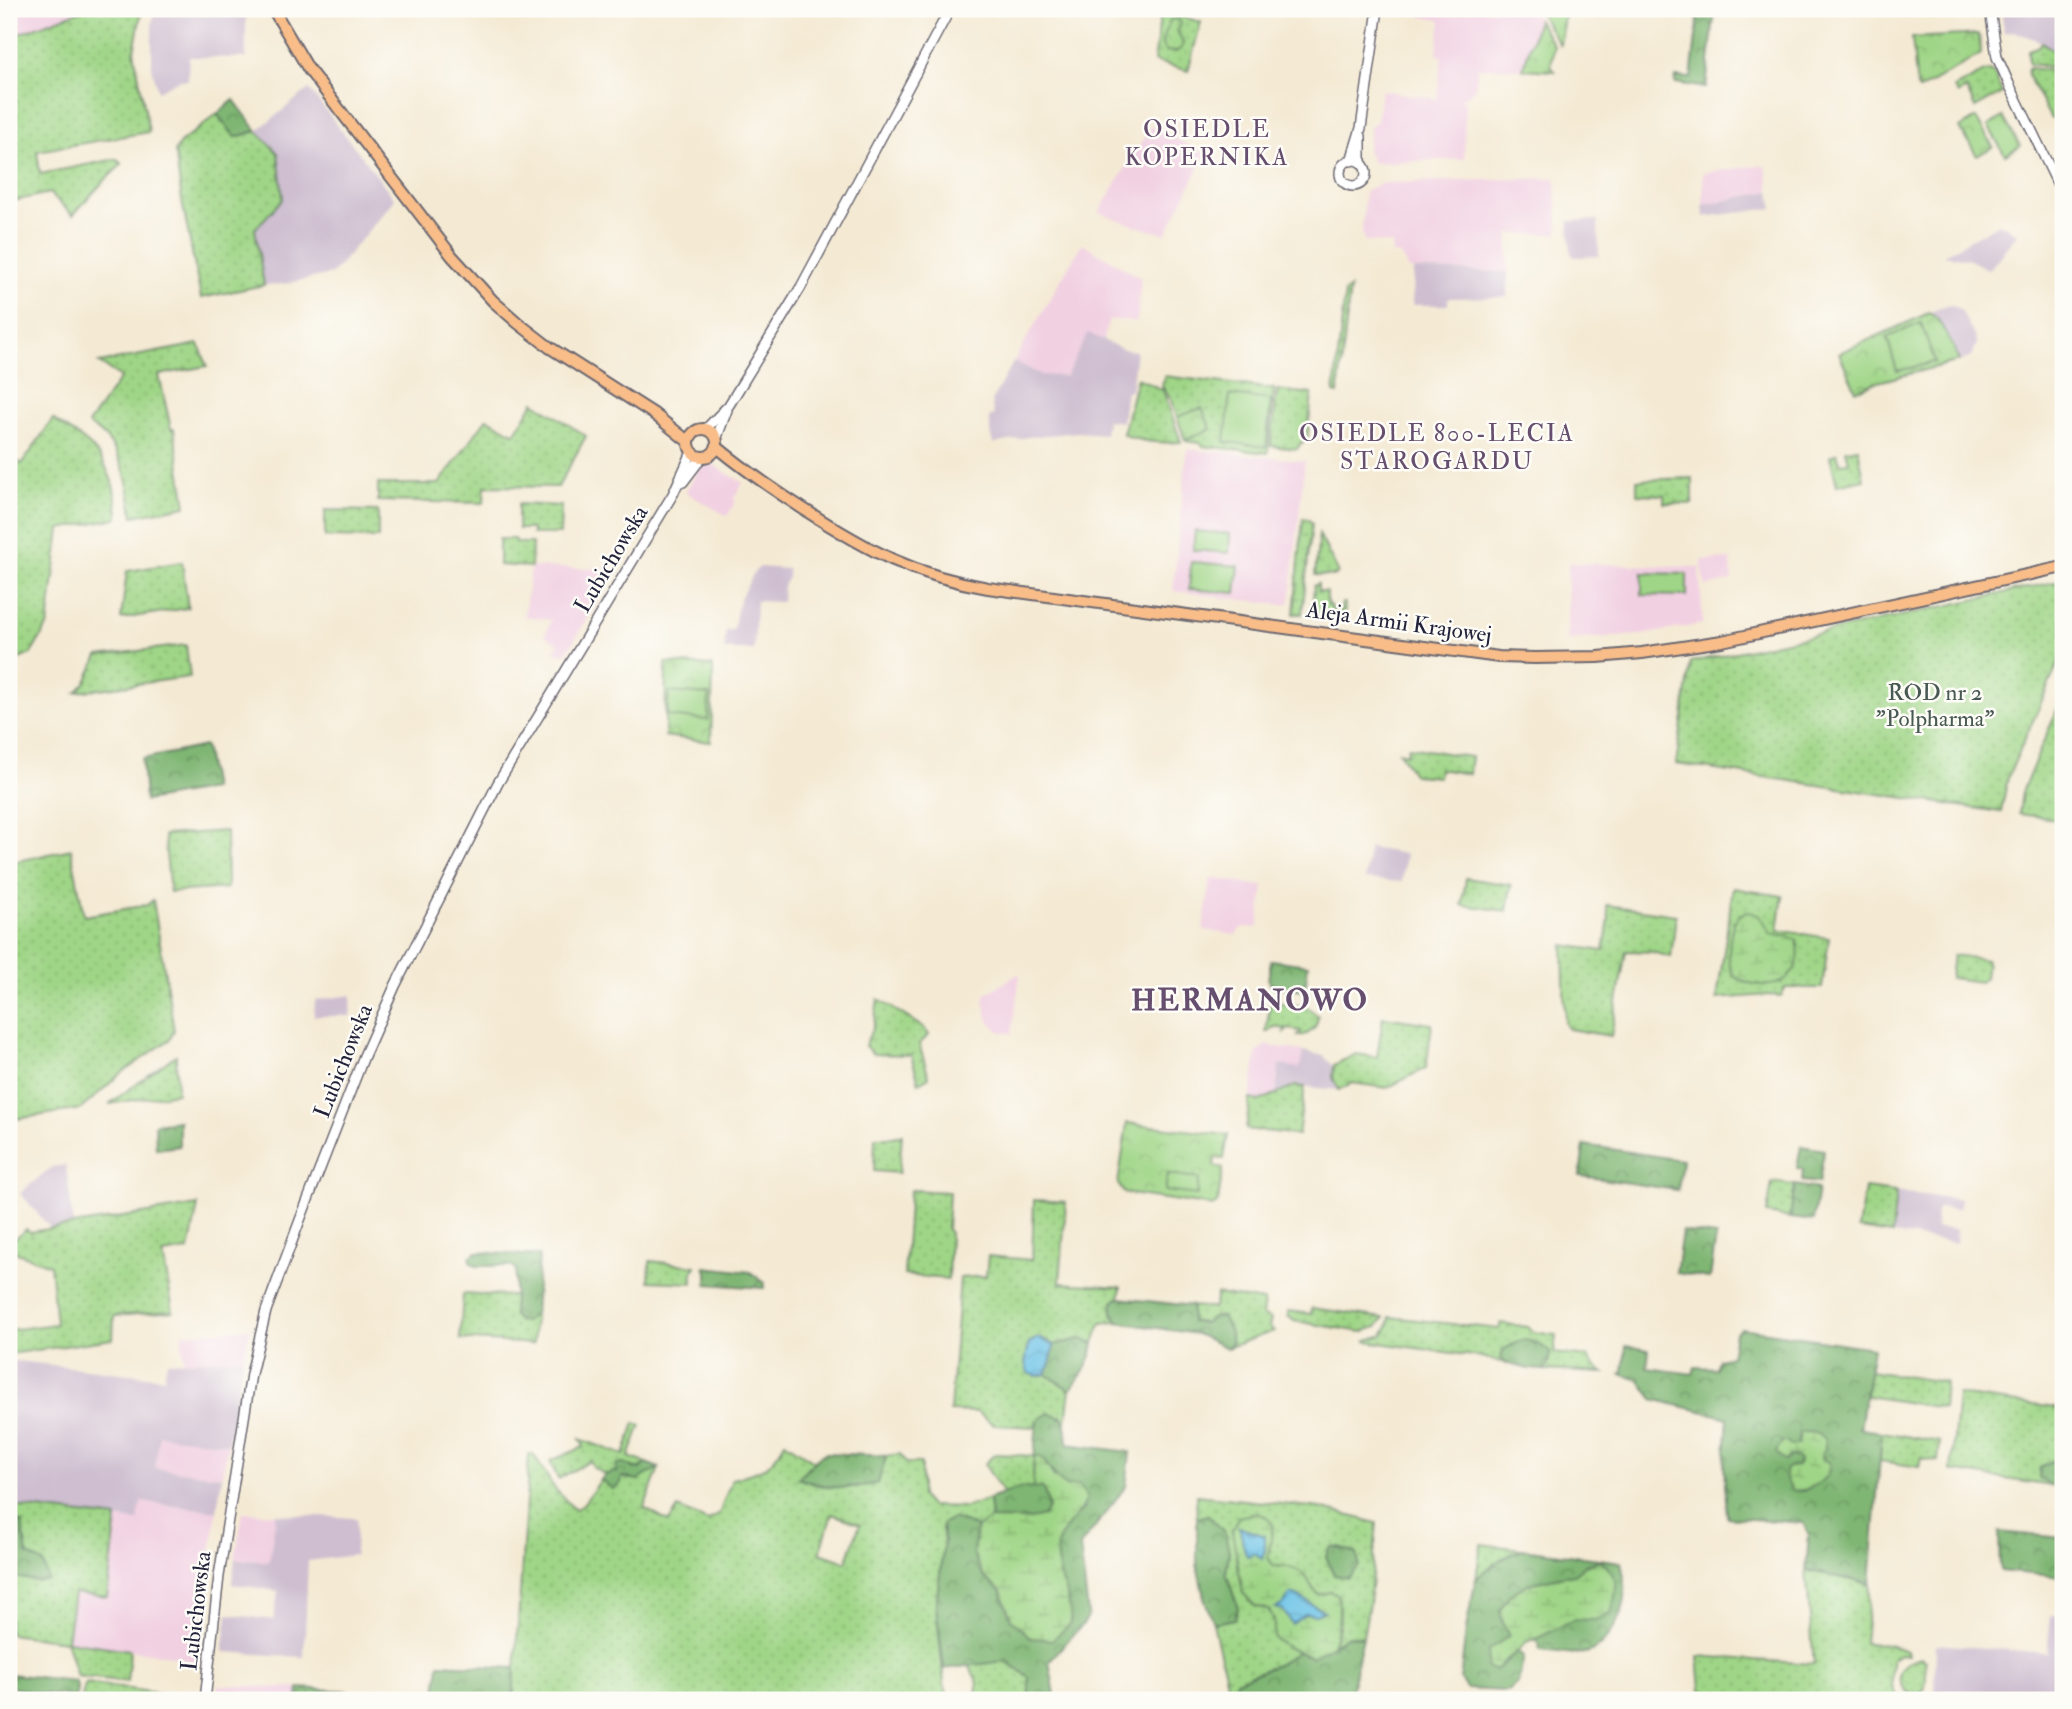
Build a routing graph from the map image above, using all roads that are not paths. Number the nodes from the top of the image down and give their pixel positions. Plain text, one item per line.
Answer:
1 (273, 9) edge
2 (950, 9) edge
3 (1378, 9) edge
4 (1990, 9) edge
5 (1356, 161) dead end
6 (2063, 195) edge
7 (729, 405) junction
8 (706, 429) joint
9 (703, 446) junction
10 (2063, 567) edge
11 (205, 1700) edge

1 - 9 main road, Aleja Armii Krajowej
2 - 7 street, Lubichowska
3 - 5 street
4 - 6 street
7 - 8 street, Lubichowska
7 - 9 street, Lubichowska
8 - 9 main road
9 - 10 main road, Aleja Armii Krajowej
9 - 11 street, Lubichowska

